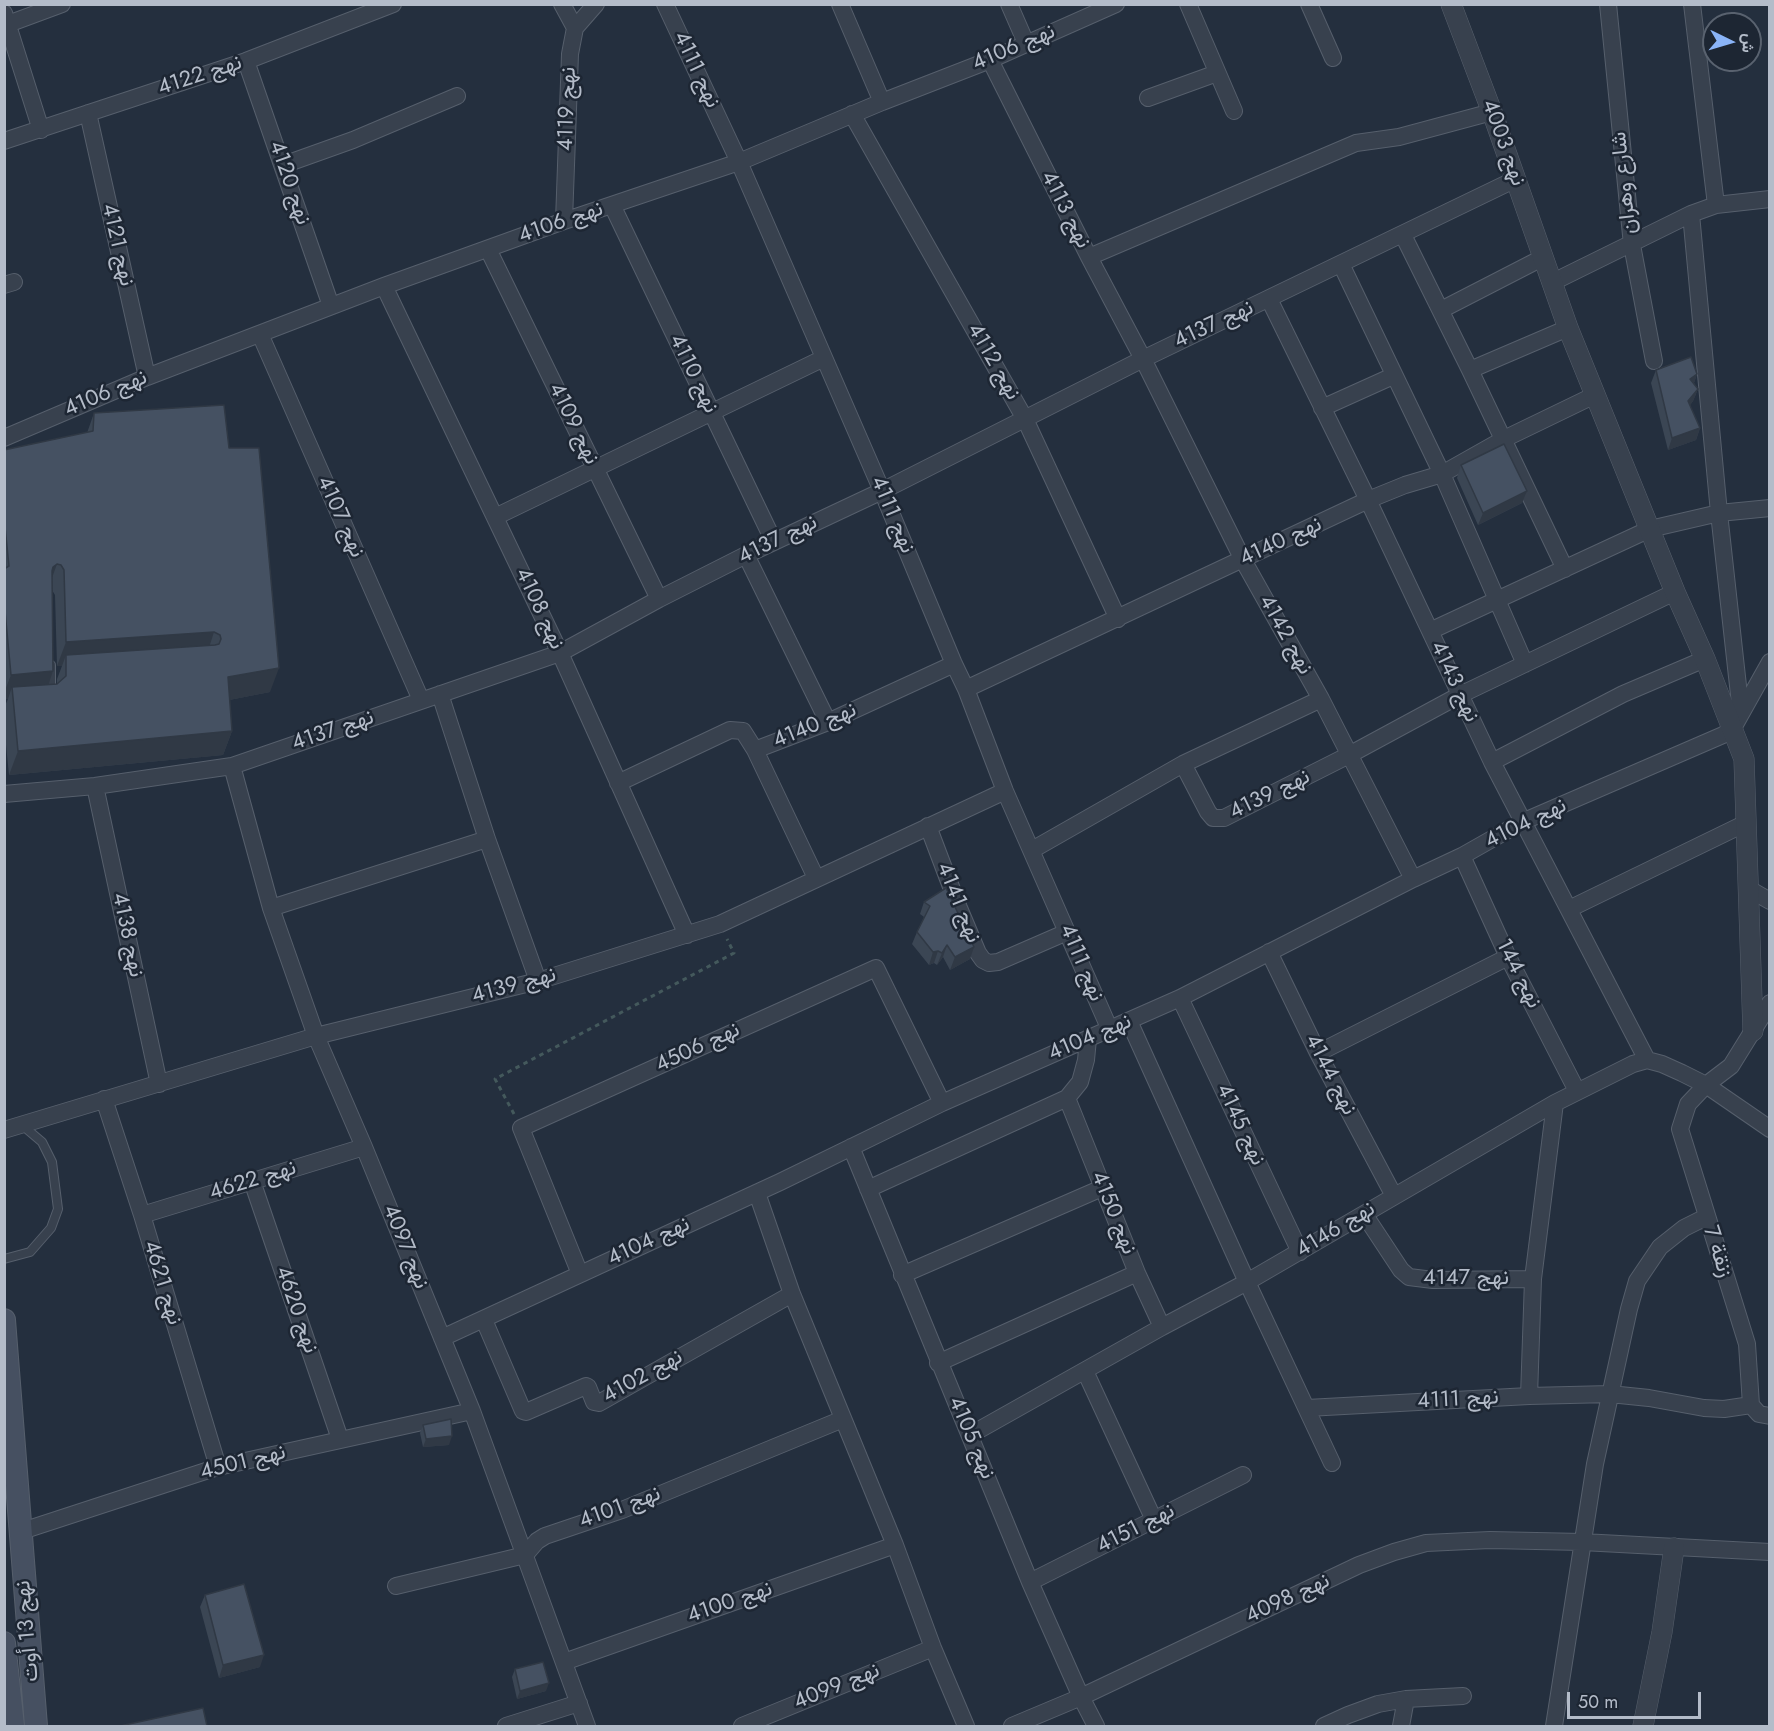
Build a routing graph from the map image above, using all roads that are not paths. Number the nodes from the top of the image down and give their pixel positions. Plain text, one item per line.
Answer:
1 (62, 4) edge
2 (562, 4) edge
3 (596, 4) edge
4 (665, 4) edge
5 (840, 4) edge
6 (1009, 4) edge
7 (1116, 4) edge
8 (1188, 4) edge
9 (1309, 4) edge
10 (1450, 4) edge
11 (1608, 4) edge
12 (1692, 4) edge
13 (386, 6) edge
14 (6, 18) edge
15 (574, 28) junction
16 (1026, 44) junction
17 (1333, 58) dead end
18 (990, 60) junction
19 (246, 61) junction
20 (1217, 73) junction
21 (457, 96) dead end
22 (1149, 98) dead end
23 (882, 102) junction
24 (1234, 111) dead end
25 (1492, 112) junction
26 (88, 113) junction
27 (852, 114) junction
28 (41, 130) junction
29 (4, 141) edge
30 (739, 162) junction
31 (283, 165) junction
32 (1516, 179) junction
33 (1770, 199) edge
34 (1716, 205) junction
35 (612, 206) junction
36 (1691, 214) junction
37 (564, 221) junction
38 (1403, 235) junction
39 (1632, 245) junction
40 (488, 249) junction
41 (1089, 257) junction
42 (1544, 257) junction
43 (1341, 264) junction
44 (1553, 282) junction
45 (384, 286) junction
46 (1269, 299) junction
47 (331, 306) junction
48 (1441, 310) junction
49 (1568, 328) junction
50 (260, 334) junction
51 (824, 358) junction
52 (1143, 359) junction
53 (1654, 361) dead end
54 (1470, 369) junction
55 (1393, 376) junction
56 (147, 377) junction
57 (1595, 394) junction
58 (1322, 408) junction
59 (711, 412) junction
60 (1025, 418) junction
61 (4, 438) edge
62 (1504, 439) junction
63 (595, 470) junction
64 (1442, 474) junction
65 (882, 491) junction
66 (1368, 500) junction
67 (1770, 508) edge
68 (1719, 513) junction
69 (495, 517) junction
70 (1650, 529) junction
71 (774, 542) junction
72 (746, 555) junction
73 (1243, 560) junction
74 (1565, 569) junction
75 (1675, 592) junction
76 (659, 599) junction
77 (1499, 601) junction
78 (1118, 619) junction
79 (1430, 631) junction
80 (51, 651) edge
81 (560, 653) junction
82 (1705, 659) junction
83 (1770, 662) edge
84 (954, 664) junction
85 (1525, 664) junction
86 (63, 672) edge
87 (51, 673) junction
88 (966, 689) junction
89 (440, 694) junction
90 (1460, 695) junction
91 (1321, 699) junction
92 (421, 700) junction
93 (45, 703) edge
94 (1737, 721) junction
95 (828, 722) junction
96 (755, 750) junction
97 (1349, 755) junction
98 (1492, 762) junction
99 (1183, 765) junction
100 (232, 766) junction
101 (618, 783) junction
102 (95, 786) junction
103 (1005, 791) junction
104 (4, 795) edge
105 (1522, 822) junction
106 (1746, 823) junction
107 (928, 826) junction
108 (488, 839) junction
109 (1032, 850) junction
110 (1462, 856) junction
111 (816, 878) junction
112 (1413, 879) junction
113 (1749, 889) junction
114 (1770, 900) edge
115 (271, 908) junction
116 (1569, 909) junction
117 (1067, 932) junction
118 (687, 934) junction
119 (1269, 952) junction
120 (1508, 957) junction
121 (538, 981) junction
122 (1180, 998) junction
123 (1770, 1003) edge
124 (1129, 1022) junction
125 (1110, 1030) junction
126 (1753, 1031) junction
127 (316, 1036) junction
128 (1088, 1039) junction
129 (1318, 1053) junction
130 (1647, 1060) junction
131 (159, 1084) junction
132 (1706, 1085) junction
133 (1577, 1091) junction
134 (1067, 1098) junction
135 (104, 1099) junction
136 (942, 1103) junction
137 (1555, 1103) junction
138 (22, 1125) junction
139 (1770, 1129) edge
140 (4, 1130) edge
141 (364, 1146) junction
142 (851, 1147) junction
143 (252, 1181) junction
144 (1102, 1188) junction
145 (868, 1189) junction
146 (756, 1193) junction
147 (1394, 1196) junction
148 (1364, 1214) junction
149 (142, 1215) junction
150 (1706, 1217) junction
151 (1300, 1252) junction
152 (4, 1258) edge
153 (1137, 1273) junction
154 (580, 1274) junction
155 (902, 1275) junction
156 (1533, 1279) junction
157 (1247, 1282) junction
158 (792, 1294) junction
159 (4, 1320) edge
160 (484, 1320) junction
161 (1162, 1327) junction
162 (442, 1338) junction
163 (5, 1347) edge
164 (938, 1363) junction
165 (1085, 1371) junction
166 (1610, 1394) junction
167 (1529, 1396) junction
168 (1751, 1405) junction
169 (1307, 1408) junction
170 (472, 1412) junction
171 (1770, 1416) edge
172 (843, 1419) junction
173 (970, 1435) junction
174 (340, 1439) junction
175 (1332, 1463) dead end
176 (218, 1467) junction
177 (1243, 1475) dead end
178 (1154, 1520) junction
179 (20, 1532) junction
180 (1582, 1542) junction
181 (895, 1545) junction
182 (1670, 1548) junction
183 (1770, 1552) edge
184 (525, 1555) junction
185 (1030, 1582) junction
186 (396, 1586) dead end
187 (4, 1643) edge
188 (933, 1648) junction
189 (564, 1662) junction
190 (1463, 1696) dead end
191 (1081, 1697) junction
192 (1406, 1699) junction
193 (579, 1703) junction
194 (12, 1726) edge
195 (36, 1726) edge
196 (506, 1726) edge
197 (587, 1726) edge
198 (742, 1726) edge
199 (966, 1726) edge
200 (1012, 1726) edge
201 (1096, 1726) edge
202 (1324, 1726) edge
203 (1401, 1726) edge
204 (1554, 1726) edge
205 (1643, 1726) edge

1 - 14 street
2 - 15 street
3 - 15 street
4 - 30 street, نهج 4111
5 - 23 street
6 - 16 street
7 - 16 street, نهج 4106
8 - 20 street
9 - 17 street
10 - 25 street, نهج 4003
11 - 39 street, شارع وهران
12 - 34 street
13 - 19 street, نهج 4122
14 - 28 street
15 - 37 street, نهج 4119
16 - 18 street, نهج 4106
18 - 23 street, نهج 4106
18 - 41 street, نهج 4113
19 - 26 street, نهج 4122
19 - 31 street, نهج 4120
20 - 22 street
20 - 24 street
21 - 31 street
23 - 27 street, نهج 4106
25 - 32 street, نهج 4003
25 - 41 street
26 - 28 street, نهج 4122
26 - 56 street, نهج 4121
27 - 30 street, نهج 4106
27 - 60 street, نهج 4112
28 - 29 street, نهج 4122
30 - 35 street, نهج 4106
30 - 51 street, نهج 4111
31 - 47 street, نهج 4120
32 - 38 street, نهج 4137
32 - 42 street, نهج 4003
33 - 34 street
34 - 36 street
35 - 37 street, نهج 4106
35 - 59 street, نهج 4110
36 - 39 street
36 - 68 street
37 - 40 street, نهج 4106
38 - 43 street, نهج 4137
38 - 48 street
39 - 44 street
39 - 53 street, شارع وهران
40 - 45 street, نهج 4106
40 - 63 street, نهج 4109
41 - 52 street, نهج 4113
42 - 44 street, نهج 4003
42 - 48 street
43 - 46 street, نهج 4137
43 - 55 street
44 - 49 street, نهج 4003
45 - 47 street, نهج 4106
45 - 69 street, نهج 4108
46 - 52 street, نهج 4137
46 - 58 street, نهج 4143
47 - 50 street, نهج 4106
48 - 54 street
49 - 54 street
49 - 57 street, نهج 4003
50 - 56 street, نهج 4106
50 - 92 street, نهج 4107
51 - 59 street
51 - 65 street, نهج 4111
52 - 60 street, نهج 4137
52 - 73 street, نهج 4142
54 - 62 street
55 - 58 street
55 - 64 street
56 - 61 street, نهج 4106
57 - 62 street, نهج 4140
57 - 70 street, نهج 4003
58 - 66 street, نهج 4143
59 - 63 street
59 - 71 street, نهج 4110
60 - 65 street, نهج 4137
60 - 78 street, نهج 4112
62 - 64 street, نهج 4140
62 - 74 street
63 - 69 street
63 - 76 street, نهج 4109
64 - 66 street, نهج 4140
64 - 77 street
65 - 71 street, نهج 4137
65 - 84 street, نهج 4111
66 - 73 street, نهج 4140
66 - 79 street, نهج 4143
67 - 68 street
68 - 70 street
68 - 94 street
69 - 81 street, نهج 4108
70 - 74 street
70 - 75 street, نهج 4003
71 - 72 street, نهج 4137
72 - 76 street, نهج 4137
72 - 95 street
73 - 78 street, نهج 4140
73 - 91 street, نهج 4142
74 - 77 street
75 - 82 street, نهج 4003
75 - 85 street
76 - 81 street, نهج 4137
77 - 79 street
77 - 85 street
78 - 88 street, نهج 4140
79 - 90 street, نهج 4143
80 - 87 lane
81 - 89 street, نهج 4137
81 - 101 street, نهج 4108
82 - 94 street, نهج 4003
82 - 98 street
83 - 94 street
84 - 88 street, نهج 4111
84 - 95 street, نهج 4140
85 - 90 street
86 - 87 lane
87 - 93 lane
88 - 103 street, نهج 4111
89 - 92 street, نهج 4137
89 - 108 street
90 - 97 street
90 - 98 street, نهج 4143
91 - 97 street, نهج 4142
91 - 99 street
92 - 100 street, نهج 4137
94 - 105 street, نهج 4104
94 - 106 street, نهج 4003
95 - 96 street, نهج 4140
96 - 101 street, نهج 4140
96 - 111 street
97 - 99 street, نهج 4139
97 - 112 street, نهج 4142
98 - 105 street, نهج 4143
99 - 109 street
100 - 102 street, نهج 4137
100 - 115 street, نهج 4097
101 - 118 street, نهج 4108
102 - 104 street, نهج 4137
102 - 131 street, نهج 4138
103 - 107 street, نهج 4139
103 - 109 street, نهج 4111
105 - 110 street, نهج 4104
105 - 116 street, نهج 4143
106 - 113 street, نهج 4003
106 - 116 street
107 - 111 street, نهج 4139
107 - 117 street, نهج 4141
108 - 115 street
108 - 121 street
109 - 117 street, نهج 4111
110 - 112 street, نهج 4104
110 - 120 street, نهج 144
111 - 118 street, نهج 4139
112 - 119 street, نهج 4104
113 - 114 street
113 - 126 street, نهج 4003
115 - 127 street, نهج 4097
116 - 130 street, نهج 4143
117 - 125 street, نهج 4111
118 - 121 street, نهج 4139
119 - 122 street, نهج 4104
119 - 129 street, نهج 4144
120 - 129 street
120 - 133 street, نهج 144
121 - 127 street, نهج 4139
122 - 124 street, نهج 4104
122 - 151 street, نهج 4145
123 - 126 street, زنقة 7
124 - 125 street, نهج 4104
124 - 157 street, نهج 4111
125 - 128 street, نهج 4104
126 - 132 street, زنقة 7
127 - 131 street, نهج 4139
127 - 141 street, نهج 4097
128 - 134 street
128 - 136 street, نهج 4104
129 - 147 street, نهج 4144
130 - 132 street
130 - 133 street, نهج 4146
131 - 135 street, نهج 4139
132 - 139 street
132 - 150 street, زنقة 7
133 - 137 street, نهج 4146
134 - 144 street, نهج 4150
134 - 145 street
135 - 138 street, نهج 4139
135 - 149 street, نهج 4621
136 - 142 street, نهج 4104
136 - 154 street, نهج 4506
137 - 147 street, نهج 4146
137 - 156 street, نهج 4147
138 - 140 street, نهج 4139
138 - 152 lane
141 - 143 street, نهج 4622
141 - 162 street, نهج 4097
142 - 145 street, نهج 4105
142 - 146 street, نهج 4104
143 - 149 street, نهج 4622
143 - 174 street, نهج 4620
144 - 153 street, نهج 4150
144 - 155 street
145 - 155 street, نهج 4105
146 - 154 street, نهج 4104
146 - 158 street
147 - 148 street, نهج 4146
148 - 151 street, نهج 4146
148 - 156 street, نهج 4147
149 - 176 street, نهج 4621
150 - 166 street
150 - 168 street, زنقة 7
151 - 157 street, نهج 4146
153 - 161 street, نهج 4150
153 - 164 street
154 - 160 street, نهج 4104
155 - 164 street, نهج 4105
156 - 167 street
157 - 161 street, نهج 4146
157 - 169 street, نهج 4111
158 - 160 street, نهج 4102
158 - 172 street
159 - 163 main road, نهج 13 أوت
160 - 162 street, نهج 4104
161 - 165 street, نهج 4146
162 - 170 street, نهج 4097
163 - 179 main road, نهج 13 أوت
164 - 173 street, نهج 4105
165 - 173 street, نهج 4146
165 - 178 street
166 - 167 street, نهج 4111
166 - 168 street, نهج 4111
166 - 180 street
167 - 169 street, نهج 4111
168 - 171 street
169 - 175 street, نهج 4111
170 - 174 street, نهج 4501
170 - 184 street, نهج 4097
172 - 181 street
172 - 184 street, نهج 4101
173 - 185 street, نهج 4105
174 - 176 street, نهج 4501
176 - 179 street, نهج 4501
177 - 178 street, نهج 4151
178 - 185 street, نهج 4151
179 - 195 main road, نهج 13 أوت
180 - 182 street, نهج 4098
180 - 191 street, نهج 4098
180 - 204 street
181 - 188 street
181 - 189 street, نهج 4100
182 - 183 street, نهج 4098
182 - 205 street
184 - 186 street, نهج 4101
184 - 189 street, نهج 4097
185 - 191 street, نهج 4105
187 - 194 main road, نهج 13 أوت
188 - 198 street, نهج 4099
188 - 199 street
189 - 193 street, نهج 4097
190 - 192 street
191 - 200 street, نهج 4098
191 - 201 street, نهج 4105
192 - 202 street
192 - 203 street
193 - 196 street
193 - 197 street, نهج 4097

